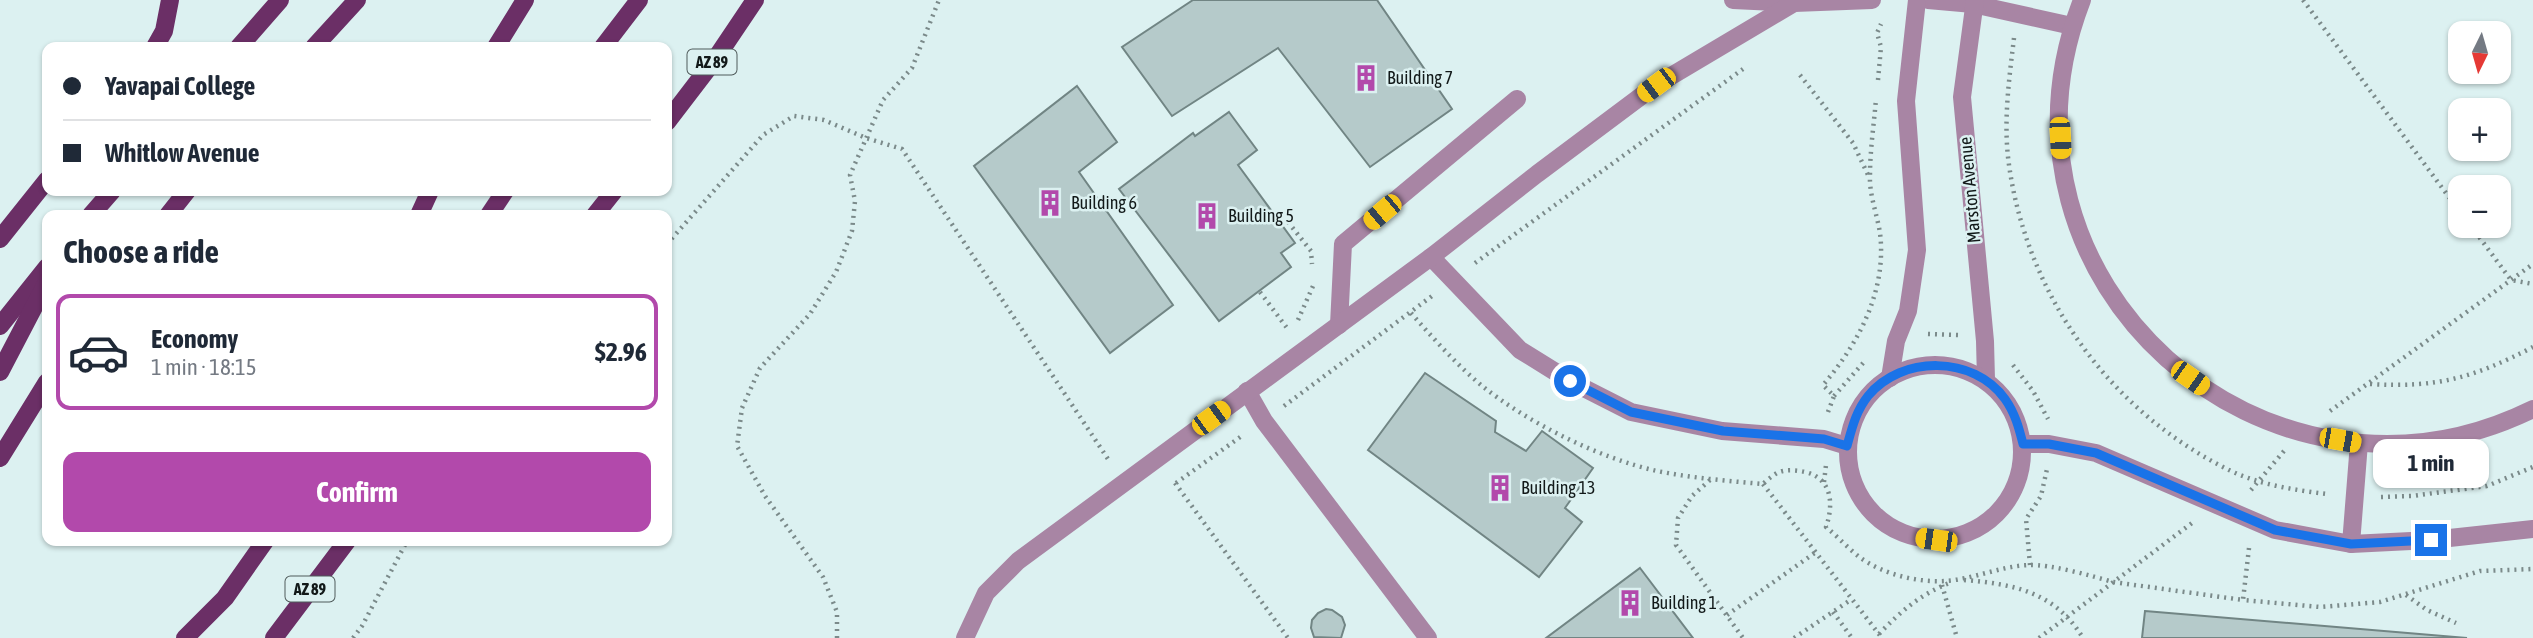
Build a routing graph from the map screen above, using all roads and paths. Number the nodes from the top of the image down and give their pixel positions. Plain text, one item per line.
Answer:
1 (170, 0) edge
2 (280, 0) edge
3 (356, 0) edge
4 (525, 0) edge
5 (639, 0) edge
6 (755, 0) edge
7 (939, 0) edge
8 (1733, 0) edge
9 (1872, 0) edge
10 (1917, 0) edge
11 (1928, 0) edge
12 (2082, 0) edge
13 (2303, 0) edge
14 (1974, 2) edge
15 (1794, 3) junction
16 (1881, 22) dead end
17 (2072, 26) junction
18 (158, 42) edge
19 (243, 42) edge
20 (318, 42) edge
21 (499, 42) edge
22 (607, 42) edge
23 (1800, 75) dead end
24 (1517, 99) dead end
25 (672, 115) edge
26 (866, 138) junction
27 (1869, 177) junction
28 (42, 186) edge
29 (108, 196) edge
30 (183, 196) edge
31 (610, 196) edge
32 (2448, 196) edge
33 (95, 210) edge
34 (171, 210) edge
35 (599, 210) edge
36 (1288, 222) dead end
37 (672, 238) edge
38 (2480, 238) edge
39 (0, 239) edge
40 (1431, 257) junction
41 (2533, 264) edge
42 (1313, 271) dead end
43 (42, 273) edge
44 (2511, 280) junction
45 (1314, 282) dead end
46 (2533, 284) edge
47 (42, 292) edge
48 (1260, 292) dead end
49 (1411, 313) dead end
50 (1339, 325) junction
51 (0, 326) edge
52 (1287, 328) junction
53 (1278, 335) dead end
54 (2533, 346) edge
55 (0, 372) edge
56 (1890, 378) junction
57 (1986, 380) junction
58 (2368, 384) junction
59 (42, 390) edge
60 (1248, 391) junction
61 (2533, 409) edge
62 (2301, 433) junction
63 (1824, 439) junction
64 (2360, 443) junction
65 (2023, 444) junction
66 (1847, 446) junction
67 (0, 458) edge
68 (1155, 458) junction
69 (1711, 479) junction
70 (1124, 482) junction
71 (1824, 482) junction
72 (1763, 484) junction
73 (2234, 512) junction
74 (2530, 526) edge
75 (2351, 544) junction
76 (254, 546) edge
77 (261, 546) edge
78 (342, 546) edge
79 (404, 546) edge
80 (1816, 552) junction
81 (2533, 569) edge
82 (1958, 580) junction
83 (2113, 582) junction
84 (1942, 586) junction
85 (2405, 595) junction
86 (225, 598) junction
87 (1852, 599) junction
88 (2243, 600) junction
89 (1833, 611) junction
90 (1727, 615) junction
91 (2067, 617) junction
92 (2456, 623) dead end
93 (1881, 636) edge
94 (185, 638) edge
95 (274, 638) edge
96 (353, 638) edge
97 (837, 638) edge
98 (965, 638) edge
99 (1287, 638) edge
100 (1428, 638) edge
101 (1743, 638) edge
102 (1794, 638) edge
103 (1852, 638) edge
104 (1957, 638) edge
105 (2039, 638) edge
106 (2083, 638) edge

1 - 18 main road
2 - 19 main road
3 - 20 main road
4 - 21 main road
5 - 22 main road
6 - 25 main road, AZ 89
7 - 26 path
8 - 15 street
9 - 15 street
10 - 56 street
11 - 14 street
12 - 17 street
13 - 32 path
14 - 17 street
14 - 57 street, Marston Avenue
15 - 40 street
16 - 27 path
17 - 62 street
23 - 27 path
24 - 50 street
26 - 37 path
26 - 70 path
26 - 97 path
27 - 63 path
28 - 39 main road
29 - 33 main road
30 - 34 main road
31 - 35 main road
36 - 42 path
38 - 44 path
40 - 50 street
40 - 63 street
41 - 44 path
43 - 51 main road
44 - 46 path
44 - 58 path
45 - 52 path
47 - 55 main road
48 - 52 path
49 - 69 path
50 - 60 street
52 - 53 path
54 - 58 path
56 - 57 street
56 - 66 street
57 - 65 street
58 - 62 path
59 - 67 main road
60 - 68 street
60 - 100 street
61 - 64 street
62 - 64 street
62 - 73 path
63 - 66 street
63 - 71 path
64 - 75 street
65 - 66 street
65 - 73 street
68 - 70 street
68 - 99 path
69 - 72 path
69 - 90 path
70 - 98 street
71 - 72 path
71 - 82 path
72 - 80 path
73 - 75 street
73 - 83 path
73 - 88 path
74 - 75 street
76 - 86 main road
77 - 86 main road
78 - 95 main road, AZ 89
79 - 96 path
80 - 87 path
80 - 90 path
81 - 85 path
82 - 83 path
82 - 84 path
82 - 91 path
83 - 88 path
83 - 91 path
84 - 93 path
84 - 104 path
85 - 88 path
85 - 92 path
86 - 94 main road
87 - 89 path
87 - 93 path
89 - 102 path
89 - 103 path
90 - 101 path
91 - 105 path
91 - 106 path

